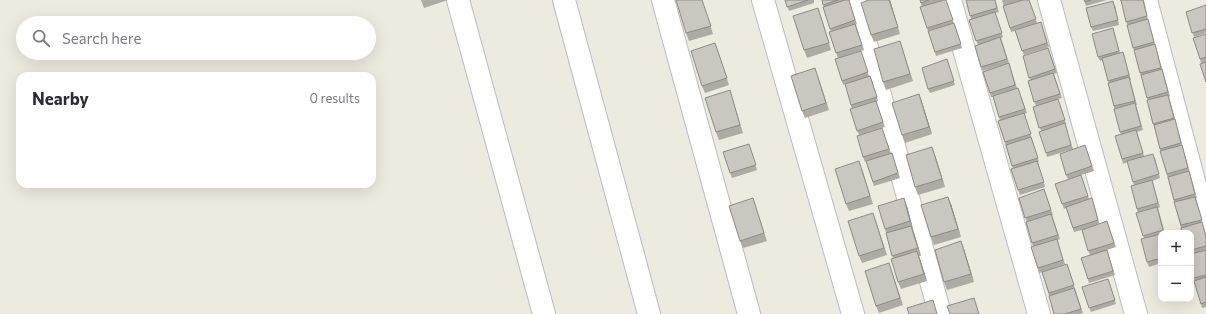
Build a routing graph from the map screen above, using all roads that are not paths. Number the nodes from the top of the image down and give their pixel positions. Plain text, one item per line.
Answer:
1 (458, 0) edge
2 (564, 0) edge
3 (663, 0) edge
4 (763, 0) edge
5 (854, 0) edge
6 (950, 0) edge
7 (1049, 0) edge
8 (1146, 0) edge
9 (1206, 226) edge
10 (544, 314) edge
11 (649, 314) edge
12 (749, 314) edge
13 (852, 314) edge
14 (940, 314) edge
15 (1039, 314) edge
16 (1136, 314) edge

1 - 10 street
2 - 11 street
3 - 12 street
4 - 13 street
5 - 14 street
6 - 15 street
7 - 16 street
8 - 9 street

